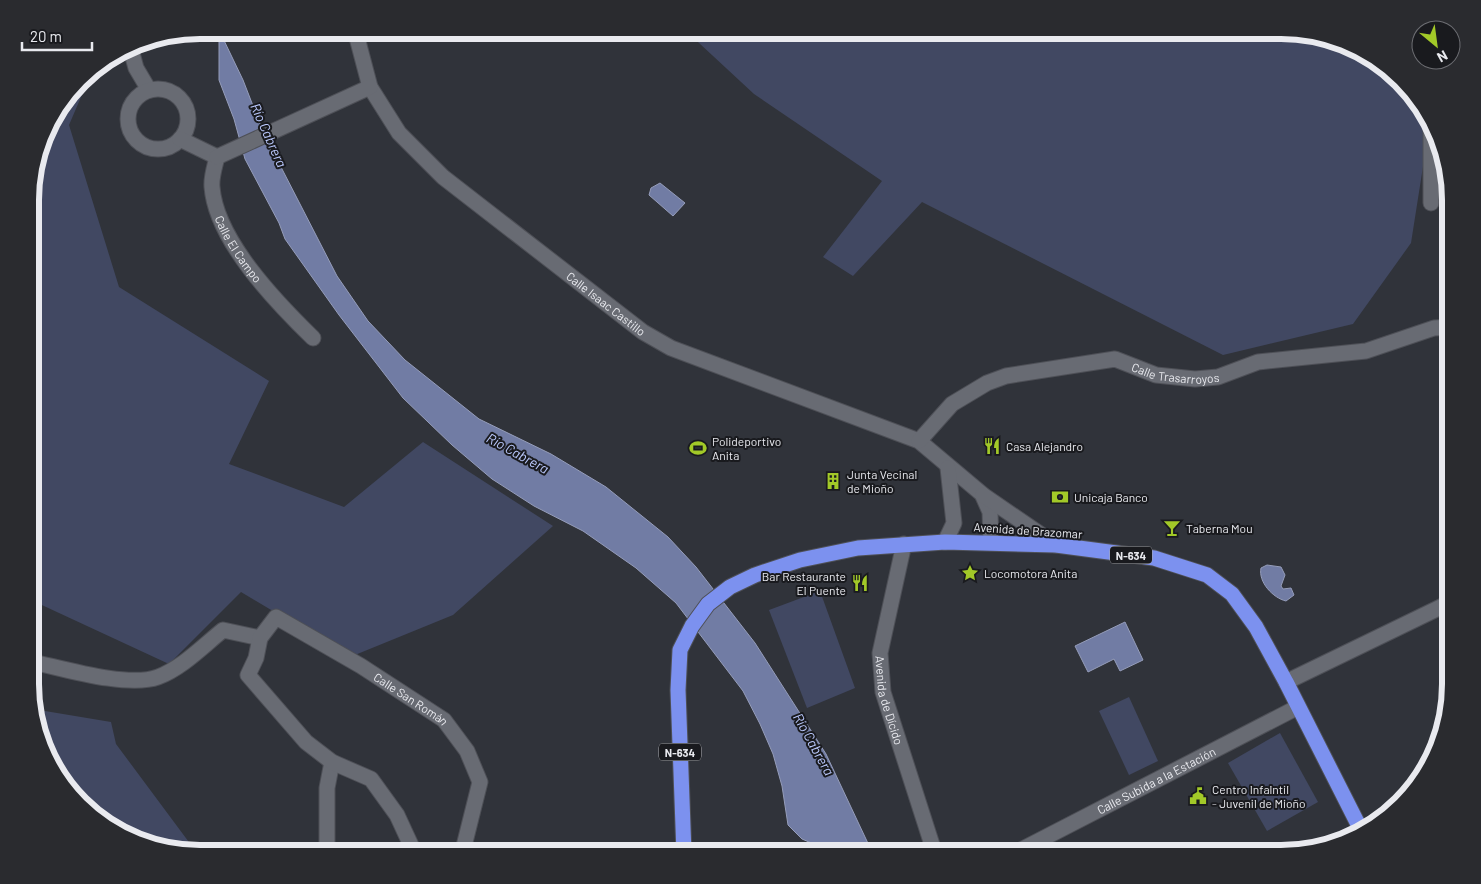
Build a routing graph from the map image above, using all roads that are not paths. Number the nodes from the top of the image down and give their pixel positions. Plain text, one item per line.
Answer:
1 (357, 39) edge
2 (132, 54) edge
3 (370, 87) junction
4 (149, 90) junction
5 (180, 139) junction
6 (1431, 141) edge
7 (220, 155) junction
8 (1431, 203) dead end
9 (1442, 328) edge
10 (313, 338) dead end
11 (919, 441) junction
12 (948, 468) junction
13 (982, 494) junction
14 (945, 542) junction
15 (991, 542) junction
16 (904, 544) junction
17 (1056, 545) junction
18 (1442, 606) edge
19 (260, 638) junction
20 (39, 663) edge
21 (1286, 682) junction
22 (1298, 706) junction
23 (332, 762) junction
24 (1359, 825) edge
25 (326, 845) edge
26 (411, 845) edge
27 (464, 845) edge
28 (684, 845) edge
29 (932, 845) edge
30 (1030, 845) edge

1 - 3 street, Calle Isaac Castillo
2 - 4 street
3 - 7 street
3 - 11 street, Calle Isaac Castillo
4 - 5 street
4 - 5 street
5 - 7 street
6 - 8 street
7 - 10 street, Calle El Campo
9 - 11 street, Calle Trasarroyos
11 - 12 street, Calle Isaac Castillo
12 - 13 street
12 - 14 street
13 - 15 street
13 - 17 street
14 - 15 highway, Avenida de Brazomar / N-634
14 - 16 highway, Avenida de Brazomar / N-634
15 - 17 highway, Avenida de Brazomar / N-634
16 - 28 highway, Avenida de Brazomar / N-634
16 - 29 street, Avenida de Dícido
17 - 21 highway, Avenida de Brazomar / N-634
18 - 21 street
19 - 20 street
19 - 23 street, Calle San Román
19 - 27 street, Calle San Román
21 - 22 highway, Avenida de Brazomar / N-634
22 - 24 highway, Avenida de Brazomar / N-634
22 - 30 street, Calle Subida a la Estación
23 - 25 street
23 - 26 street, Calle San Román

